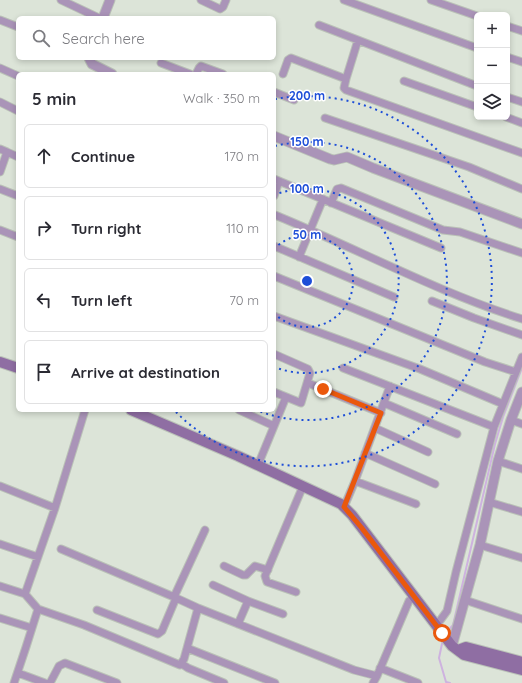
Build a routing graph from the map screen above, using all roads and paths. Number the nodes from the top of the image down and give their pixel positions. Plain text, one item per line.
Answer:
1 (61, 0) edge
2 (110, 0) edge
3 (201, 0) edge
4 (226, 0) edge
5 (344, 0) edge
6 (432, 0) edge
7 (474, 15) edge
8 (95, 16) edge
9 (104, 16) edge
10 (0, 20) edge
11 (319, 25) dead end
12 (16, 26) edge
13 (510, 27) edge
14 (522, 31) edge
15 (358, 40) junction
16 (474, 47) edge
17 (510, 58) edge
18 (90, 60) edge
19 (522, 62) edge
20 (162, 63) dead end
21 (0, 68) edge
22 (108, 72) edge
23 (185, 72) edge
24 (197, 72) edge
25 (218, 72) edge
26 (283, 74) dead end
27 (16, 75) edge
28 (346, 80) junction
29 (404, 81) dead end
30 (474, 85) edge
31 (276, 93) edge
32 (510, 98) edge
33 (294, 100) dead end
34 (0, 102) edge
35 (522, 102) edge
36 (474, 106) edge
37 (16, 110) edge
38 (325, 118) dead end
39 (510, 118) edge
40 (522, 123) edge
41 (276, 137) edge
42 (0, 149) edge
43 (7, 152) junction
44 (522, 153) edge
45 (16, 156) edge
46 (0, 172) edge
47 (277, 180) edge
48 (0, 189) edge
49 (522, 189) edge
50 (16, 195) edge
51 (323, 199) junction
52 (332, 203) junction
53 (276, 215) edge
54 (522, 224) edge
55 (0, 230) edge
56 (312, 230) junction
57 (16, 236) edge
58 (276, 247) edge
59 (441, 248) dead end
60 (522, 253) edge
61 (300, 257) junction
62 (276, 277) edge
63 (394, 297) dead end
64 (432, 301) dead end
65 (276, 317) edge
66 (522, 320) edge
67 (522, 334) edge
68 (276, 355) edge
69 (522, 357) edge
70 (0, 362) edge
71 (16, 367) edge
72 (343, 368) dead end
73 (516, 372) junction
74 (308, 383) junction
75 (390, 386) junction
76 (522, 392) edge
77 (276, 393) edge
78 (286, 397) junction
79 (384, 403) junction
80 (503, 404) junction
81 (84, 412) edge
82 (136, 412) edge
83 (243, 412) edge
84 (381, 413) junction
85 (511, 420) junction
86 (522, 424) edge
87 (274, 426) junction
88 (494, 427) junction
89 (375, 428) junction
90 (457, 434) dead end
91 (428, 452) dead end
92 (365, 453) junction
93 (498, 461) junction
94 (258, 465) junction
95 (522, 469) edge
96 (355, 481) junction
97 (435, 484) dead end
98 (0, 486) edge
99 (303, 486) junction
100 (489, 502) junction
101 (416, 504) dead end
102 (344, 507) junction
103 (55, 508) junction
104 (522, 512) edge
105 (205, 530) dead end
106 (0, 544) edge
107 (480, 545) junction
108 (61, 549) dead end
109 (38, 557) junction
110 (522, 558) edge
111 (224, 566) dead end
112 (268, 570) junction
113 (213, 585) dead end
114 (0, 586) edge
115 (296, 592) dead end
116 (25, 594) junction
117 (415, 596) junction
118 (175, 598) junction
119 (465, 600) junction
120 (248, 601) junction
121 (198, 608) junction
122 (38, 609) junction
123 (97, 610) dead end
124 (283, 614) dead end
125 (0, 618) edge
126 (522, 619) edge
127 (238, 624) junction
128 (32, 628) junction
129 (447, 639) junction
130 (187, 648) junction
131 (522, 662) edge
132 (182, 664) junction
133 (380, 668) junction
134 (522, 670) edge
135 (18, 673) junction
136 (377, 676) junction
137 (14, 683) edge
138 (45, 683) edge
139 (50, 683) edge
140 (117, 683) edge
141 (224, 683) edge
142 (275, 683) edge
143 (373, 683) edge
144 (418, 683) edge

1 - 8 street
2 - 9 street
3 - 4 street
5 - 16 street
6 - 7 street
10 - 12 street
11 - 15 street
13 - 14 street
15 - 28 street
15 - 30 street
17 - 19 street
18 - 22 street
20 - 23 street
21 - 27 street
24 - 25 street
26 - 28 street
28 - 44 street
29 - 36 street
31 - 33 street
32 - 35 street
34 - 37 street
38 - 49 street
39 - 40 street
41 - 54 street
42 - 43 street
43 - 45 street
43 - 46 street
47 - 51 street
48 - 50 street
51 - 52 street
51 - 56 street
52 - 59 street
52 - 60 street
53 - 56 street
55 - 57 street
56 - 61 street
56 - 66 street
58 - 61 street
61 - 63 street
62 - 73 street
64 - 67 street
65 - 80 street
68 - 74 street
69 - 73 street
70 - 71 main road
72 - 75 street
73 - 80 street
74 - 78 street
74 - 84 street
75 - 79 street
75 - 88 street
76 - 85 street
77 - 78 street
78 - 87 street
79 - 84 street
79 - 90 street
80 - 88 street
81 - 103 street
82 - 94 main road
83 - 87 street
84 - 89 street
85 - 86 street
85 - 93 street
87 - 94 street
88 - 129 street
89 - 91 street
89 - 92 street
92 - 96 street
92 - 97 street
93 - 95 street
93 - 100 street
94 - 99 main road
96 - 101 street
96 - 102 street
98 - 103 street
99 - 102 main road
99 - 112 street
100 - 104 street
100 - 107 street
102 - 117 main road
103 - 109 street
105 - 118 street
106 - 109 street
107 - 110 street
107 - 119 street
108 - 118 street
109 - 116 street
111 - 112 street
112 - 115 street
113 - 120 street
114 - 116 street
116 - 122 street
117 - 129 main road
117 - 133 street
118 - 121 street
118 - 123 street
119 - 126 street
119 - 129 street
120 - 124 street
120 - 127 street
121 - 127 street
121 - 130 street
122 - 128 street
122 - 132 street
125 - 128 street
127 - 136 street
128 - 135 street
129 - 131 main road
129 - 134 main road
130 - 132 street
130 - 142 street
132 - 141 street
133 - 136 street
133 - 144 street
135 - 137 street
135 - 138 street
136 - 143 street
139 - 140 street

